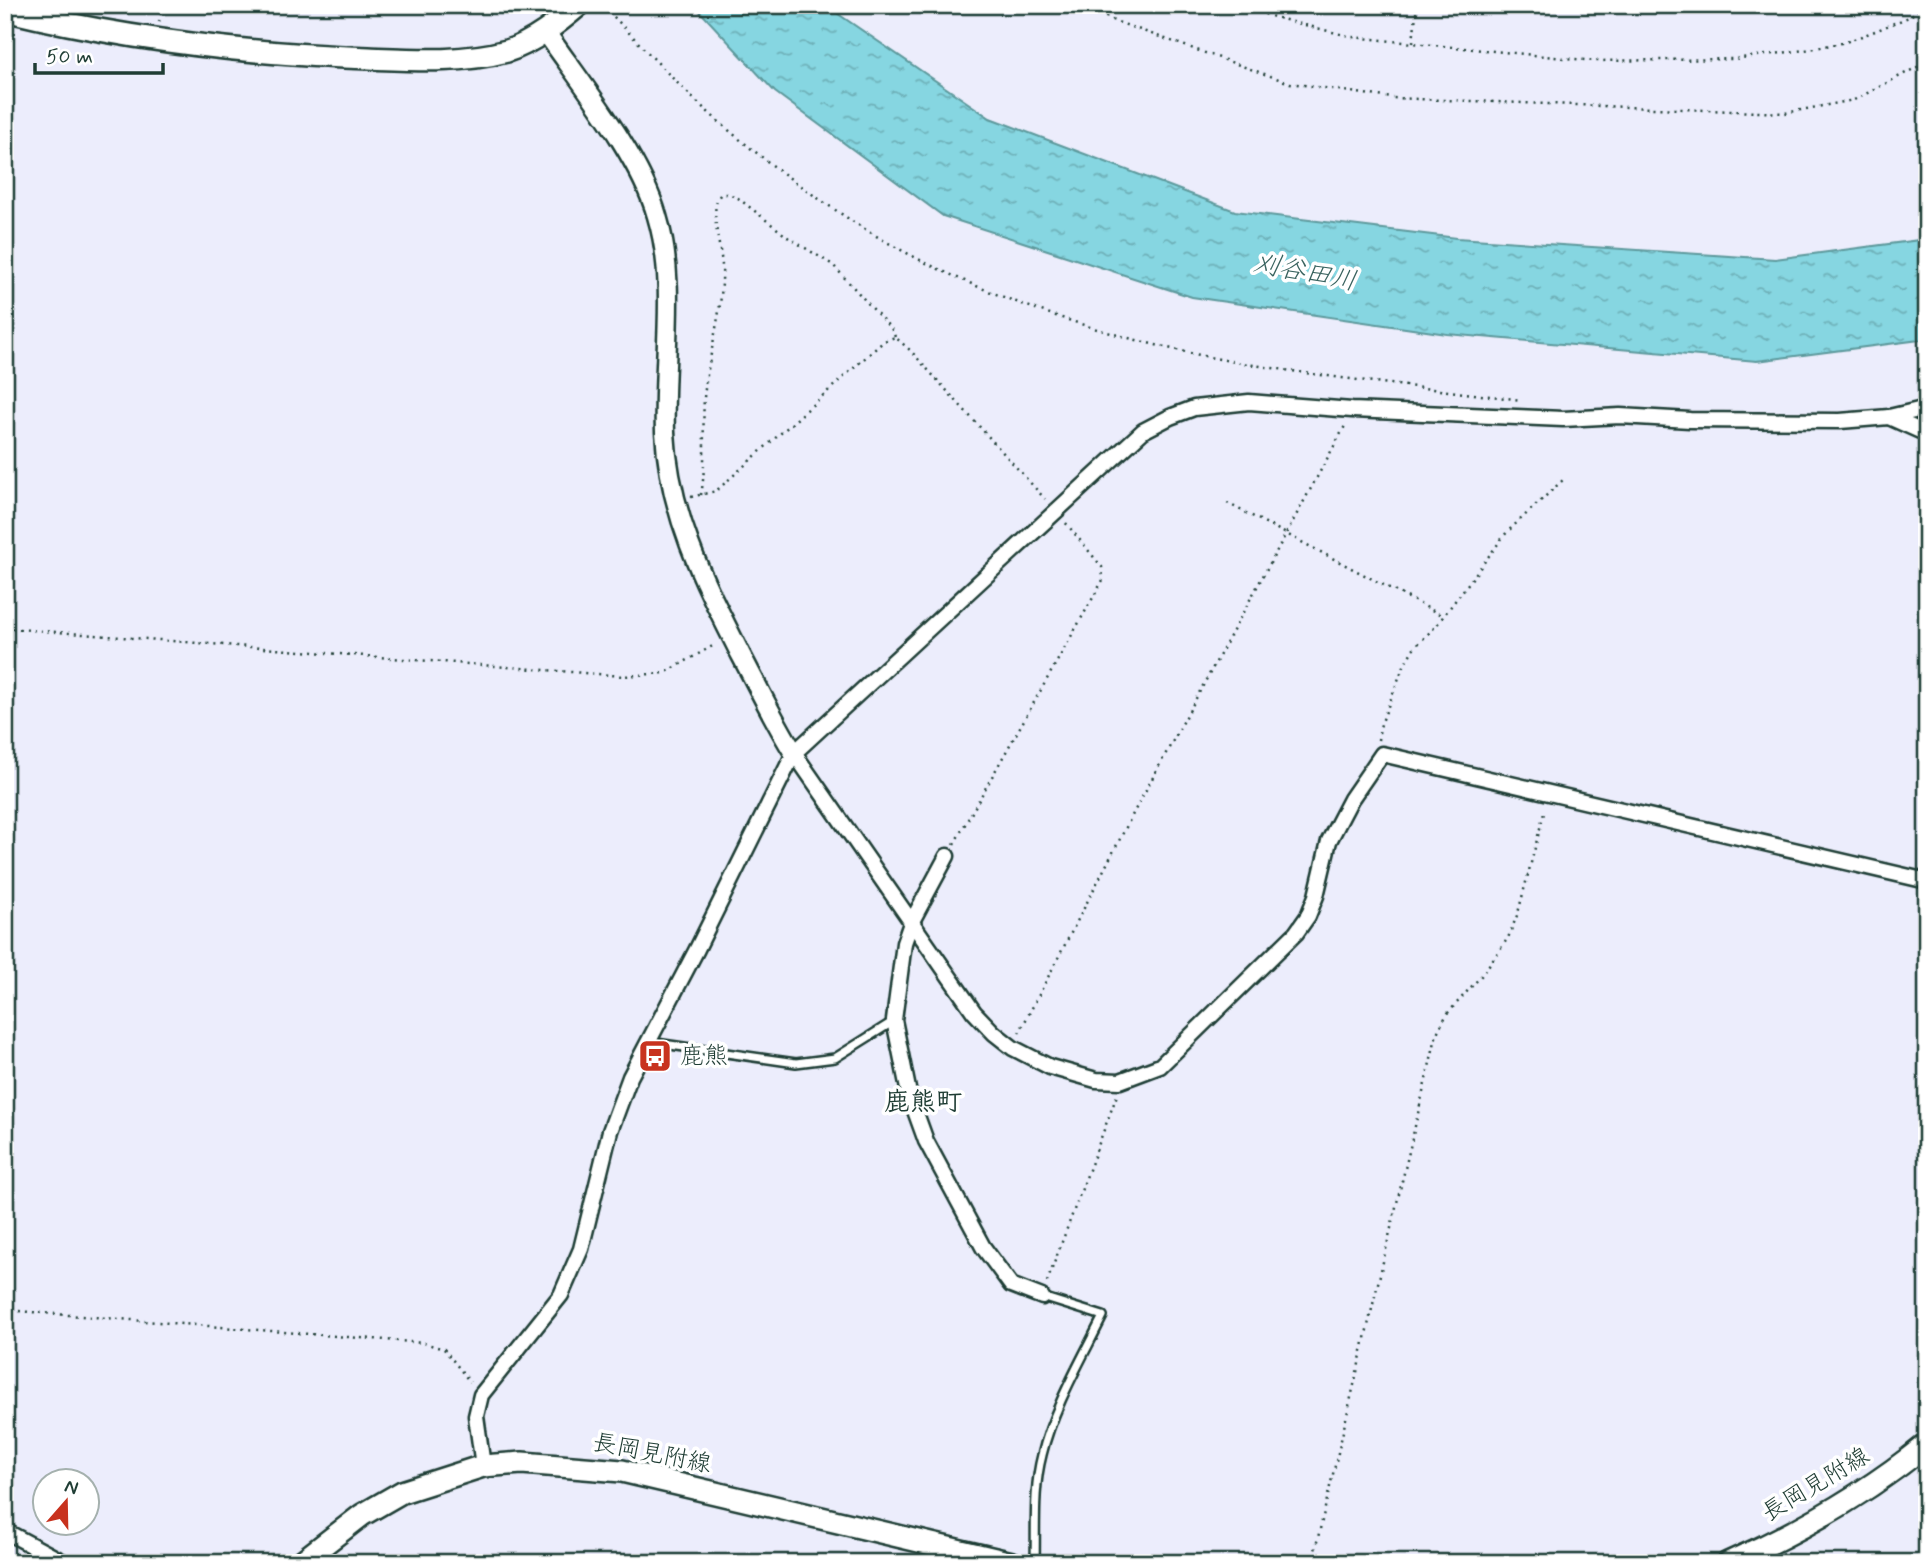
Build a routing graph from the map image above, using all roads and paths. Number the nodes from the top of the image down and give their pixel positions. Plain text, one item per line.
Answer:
1 (579, 5) edge
2 (1088, 5) edge
3 (1238, 5) edge
4 (1417, 5) edge
5 (1924, 5) edge
6 (604, 7) edge
7 (5, 10) edge
8 (545, 31) junction
9 (1413, 42) junction
10 (1927, 62) edge
11 (895, 337) junction
12 (1527, 401) dead end
13 (1927, 408) edge
14 (1352, 410) junction
15 (1889, 417) junction
16 (1927, 434) edge
17 (1564, 479) dead end
18 (701, 495) junction
19 (675, 501) junction
20 (1227, 503) dead end
21 (1056, 511) junction
22 (1287, 533) junction
23 (1443, 617) junction
24 (5, 628) edge
25 (732, 635) junction
26 (794, 752) junction
27 (1382, 754) junction
28 (1549, 792) junction
29 (947, 856) joint
30 (1927, 881) edge
31 (911, 923) junction
32 (894, 1020) junction
33 (648, 1042) junction
34 (1013, 1048) junction
35 (1120, 1081) junction
36 (1042, 1297) junction
37 (5, 1310) edge
38 (481, 1395) junction
39 (1927, 1444) edge
40 (483, 1465) junction
41 (5, 1531) edge
42 (65, 1563) edge
43 (300, 1563) edge
44 (1012, 1563) edge
45 (1035, 1563) edge
46 (1312, 1563) edge
47 (1728, 1563) edge

1 - 8 main road
2 - 10 path
3 - 9 path
4 - 9 path
5 - 9 path
6 - 12 path
7 - 8 main road
8 - 19 street
11 - 18 path
11 - 18 path
11 - 21 path
13 - 15 street
14 - 15 street
14 - 21 street
14 - 22 path
15 - 16 street
17 - 23 path
18 - 19 path
19 - 25 street
20 - 22 path
21 - 26 street
21 - 29 path
22 - 23 path
22 - 34 path
23 - 27 path
24 - 25 path
25 - 26 street
26 - 31 street
26 - 33 street
27 - 28 street
27 - 35 street
28 - 30 street
28 - 46 path
29 - 31 street
31 - 32 street
31 - 34 street
32 - 33 lane
32 - 36 street
33 - 38 street
34 - 35 street
35 - 36 path
36 - 45 lane
37 - 38 path
38 - 40 street
39 - 47 main road, 長岡見附線
40 - 43 main road, 長岡見附線
40 - 44 main road, 長岡見附線
41 - 42 street

